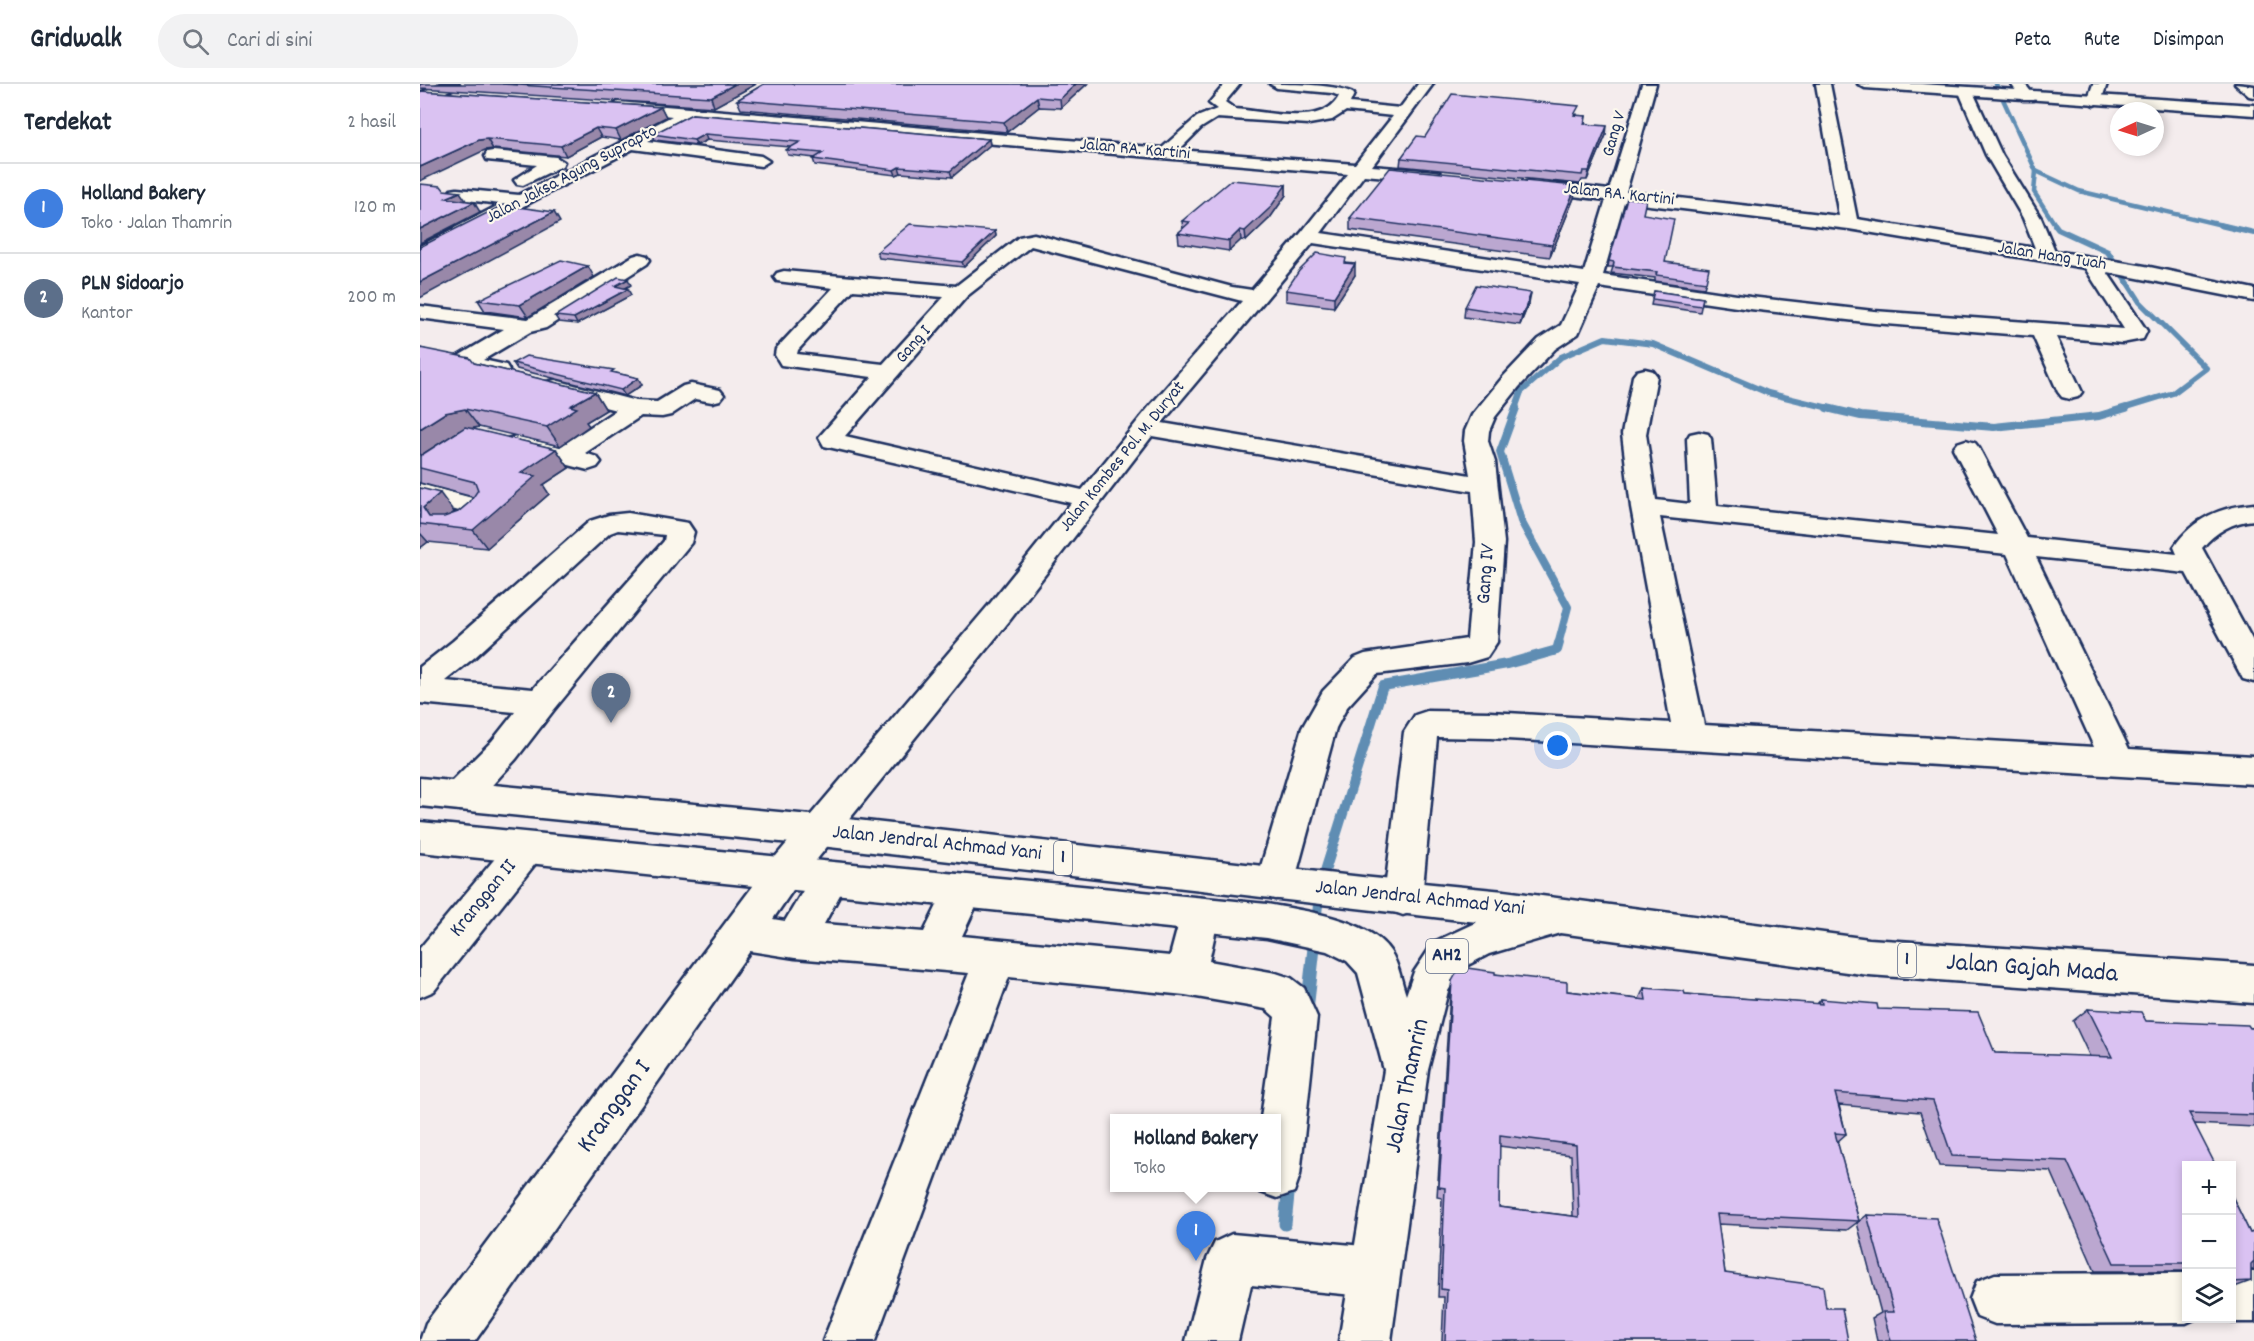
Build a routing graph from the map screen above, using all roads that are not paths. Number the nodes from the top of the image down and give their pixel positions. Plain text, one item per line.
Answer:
1 (452, 84) edge
2 (1233, 84) edge
3 (1277, 84) edge
4 (1649, 84) edge
5 (1823, 84) edge
6 (1865, 84) edge
7 (2100, 84) edge
8 (2242, 84) edge
9 (1428, 90) edge
10 (1960, 90) edge
11 (2022, 92) edge
12 (2254, 93) edge
13 (423, 96) edge
14 (466, 97) edge
15 (2094, 101) junction
16 (608, 106) edge
17 (1340, 106) junction
18 (2254, 110) edge
19 (1403, 113) junction
20 (690, 115) junction
21 (1223, 127) junction
22 (1192, 130) junction
23 (631, 144) junction
24 (1167, 153) junction
25 (493, 156) edge
26 (761, 161) dead end
27 (556, 162) junction
28 (589, 166) junction
29 (1361, 170) junction
30 (1453, 178) edge
31 (1511, 183) edge
32 (544, 189) junction
33 (457, 194) edge
34 (1618, 194) junction
35 (520, 201) junction
36 (448, 220) edge
37 (481, 223) junction
38 (1849, 223) junction
39 (1308, 237) junction
40 (420, 254) edge
41 (2048, 257) junction
42 (640, 260) dead end
43 (2098, 265) junction
44 (784, 278) dead end
45 (1592, 280) junction
46 (848, 284) junction
47 (960, 292) junction
48 (2254, 295) edge
49 (1257, 297) junction
50 (420, 312) edge
51 (525, 326) junction
52 (2042, 331) junction
53 (891, 372) junction
54 (1645, 376) dead end
55 (2070, 392) dead end
56 (712, 395) dead end
57 (636, 408) junction
58 (1146, 428) junction
59 (498, 439) edge
60 (1699, 439) dead end
61 (1966, 448) dead end
62 (1485, 485) junction
63 (420, 492) edge
64 (1088, 499) junction
65 (1644, 507) junction
66 (1704, 512) junction
67 (2254, 513) edge
68 (455, 527) edge
69 (2017, 546) junction
70 (2196, 565) junction
71 (2254, 671) edge
72 (420, 684) edge
73 (420, 691) edge
74 (541, 702) junction
75 (1690, 737) junction
76 (2117, 761) junction
77 (2254, 770) edge
78 (420, 792) edge
79 (460, 796) junction
80 (821, 831) junction
81 (420, 837) edge
82 (526, 848) junction
83 (784, 873) junction
84 (830, 878) junction
85 (1291, 885) junction
86 (964, 891) junction
87 (1403, 898) junction
88 (1200, 915) junction
89 (1561, 916) junction
90 (742, 932) junction
91 (795, 940) junction
92 (935, 951) junction
93 (996, 957) junction
94 (1185, 976) junction
95 (420, 978) edge
96 (2254, 984) edge
97 (1406, 1070) junction
98 (1281, 1142) edge
99 (1374, 1272) junction
100 (2236, 1297) edge
101 (2254, 1297) edge
102 (2182, 1298) edge
103 (1995, 1299) dead end
104 (444, 1341) edge
105 (849, 1341) edge
106 (1212, 1341) edge
107 (1365, 1341) edge

1 - 13 main road
2 - 21 main road
3 - 17 main road
4 - 34 main road, Gang V
5 - 38 main road
6 - 10 main road
7 - 15 main road
8 - 12 main road
9 - 19 main road, Jalan Kombes Pol. M. Duryat
10 - 11 main road
10 - 41 main road
11 - 15 main road
13 - 14 main road
15 - 18 main road
16 - 20 main road, Jalan RA. Kartini
17 - 19 main road
17 - 21 main road
19 - 29 main road, Jalan Kombes Pol. M. Duryat
20 - 23 main road, Jalan Jaksa Agung Suprapto
20 - 24 main road, Jalan RA. Kartini
21 - 22 main road
21 - 22 main road
22 - 24 main road
23 - 26 main road
23 - 28 main road, Jalan Jaksa Agung Suprapto
24 - 29 main road, Jalan RA. Kartini
25 - 27 main road
27 - 28 main road
27 - 32 main road
28 - 32 main road, Jalan Jaksa Agung Suprapto
29 - 30 main road, Jalan RA. Kartini
29 - 39 main road, Jalan Kombes Pol. M. Duryat
31 - 34 main road, Jalan RA. Kartini
32 - 35 main road, Jalan Jaksa Agung Suprapto
33 - 35 main road
34 - 38 main road, Jalan RA. Kartini
34 - 45 main road, Gang IV
35 - 37 main road, Jalan Jaksa Agung Suprapto
36 - 37 main road
37 - 40 main road, Jalan Jaksa Agung Suprapto
38 - 41 main road, Jalan Hang Tuah
39 - 45 main road
39 - 49 main road, Jalan Kombes Pol. M. Duryat
41 - 43 main road, Jalan Hang Tuah
42 - 51 main road
43 - 48 main road, Jalan Hang Tuah
43 - 52 main road
44 - 46 main road
45 - 52 main road
45 - 62 main road, Gang IV
46 - 47 main road
46 - 53 main road
47 - 49 main road, Gang I
47 - 53 main road, Gang I
49 - 58 main road, Jalan Kombes Pol. M. Duryat
50 - 51 main road
51 - 57 main road
52 - 55 main road
53 - 64 main road, Gang I
54 - 65 main road
56 - 57 main road
57 - 59 main road
58 - 62 main road
58 - 64 main road, Jalan Kombes Pol. M. Duryat
60 - 66 main road
61 - 69 main road
62 - 85 main road, Gang IV
63 - 68 main road
64 - 80 main road, Jalan Kombes Pol. M. Duryat
65 - 66 main road
65 - 75 main road
66 - 69 main road
67 - 70 main road
69 - 70 main road
69 - 76 main road
70 - 71 main road
72 - 74 main road
73 - 74 main road
74 - 79 main road
75 - 76 main road
75 - 87 main road
76 - 77 main road
78 - 79 main road, Jalan Jendral Achmad Yani / 1
79 - 80 main road, Jalan Jendral Achmad Yani / 1
80 - 83 main road, Jalan Kombes Pol. M. Duryat
80 - 85 main road, Jalan Jendral Achmad Yani / 1
81 - 82 main road, Jalan Jendral Achmad Yani / 1
82 - 83 main road, Jalan Jendral Achmad Yani / 1
82 - 95 main road, Kranggan II
83 - 84 main road, Jalan Jendral Achmad Yani / 1
83 - 90 main road, Kranggan I
84 - 86 main road, Jalan Jendral Achmad Yani / 1
84 - 91 main road
85 - 87 main road, Jalan Jendral Achmad Yani / 1
86 - 88 main road, Jalan Jendral Achmad Yani / 1
86 - 92 main road
87 - 89 main road, Jalan Jendral Achmad Yani / 1
88 - 94 main road
88 - 97 main road, Jalan Jendral Achmad Yani / 1
89 - 96 main road, Jalan Gajah Mada / 1
89 - 97 main road, Jalan Thamrin / AH2
90 - 91 main road
90 - 104 main road, Kranggan I
91 - 92 main road
92 - 93 main road
93 - 94 main road
93 - 105 main road
94 - 98 main road
97 - 99 main road, Jalan Thamrin / 1
99 - 106 main road
99 - 107 main road, Jalan Thamrin / 1
100 - 101 main road
102 - 103 main road

